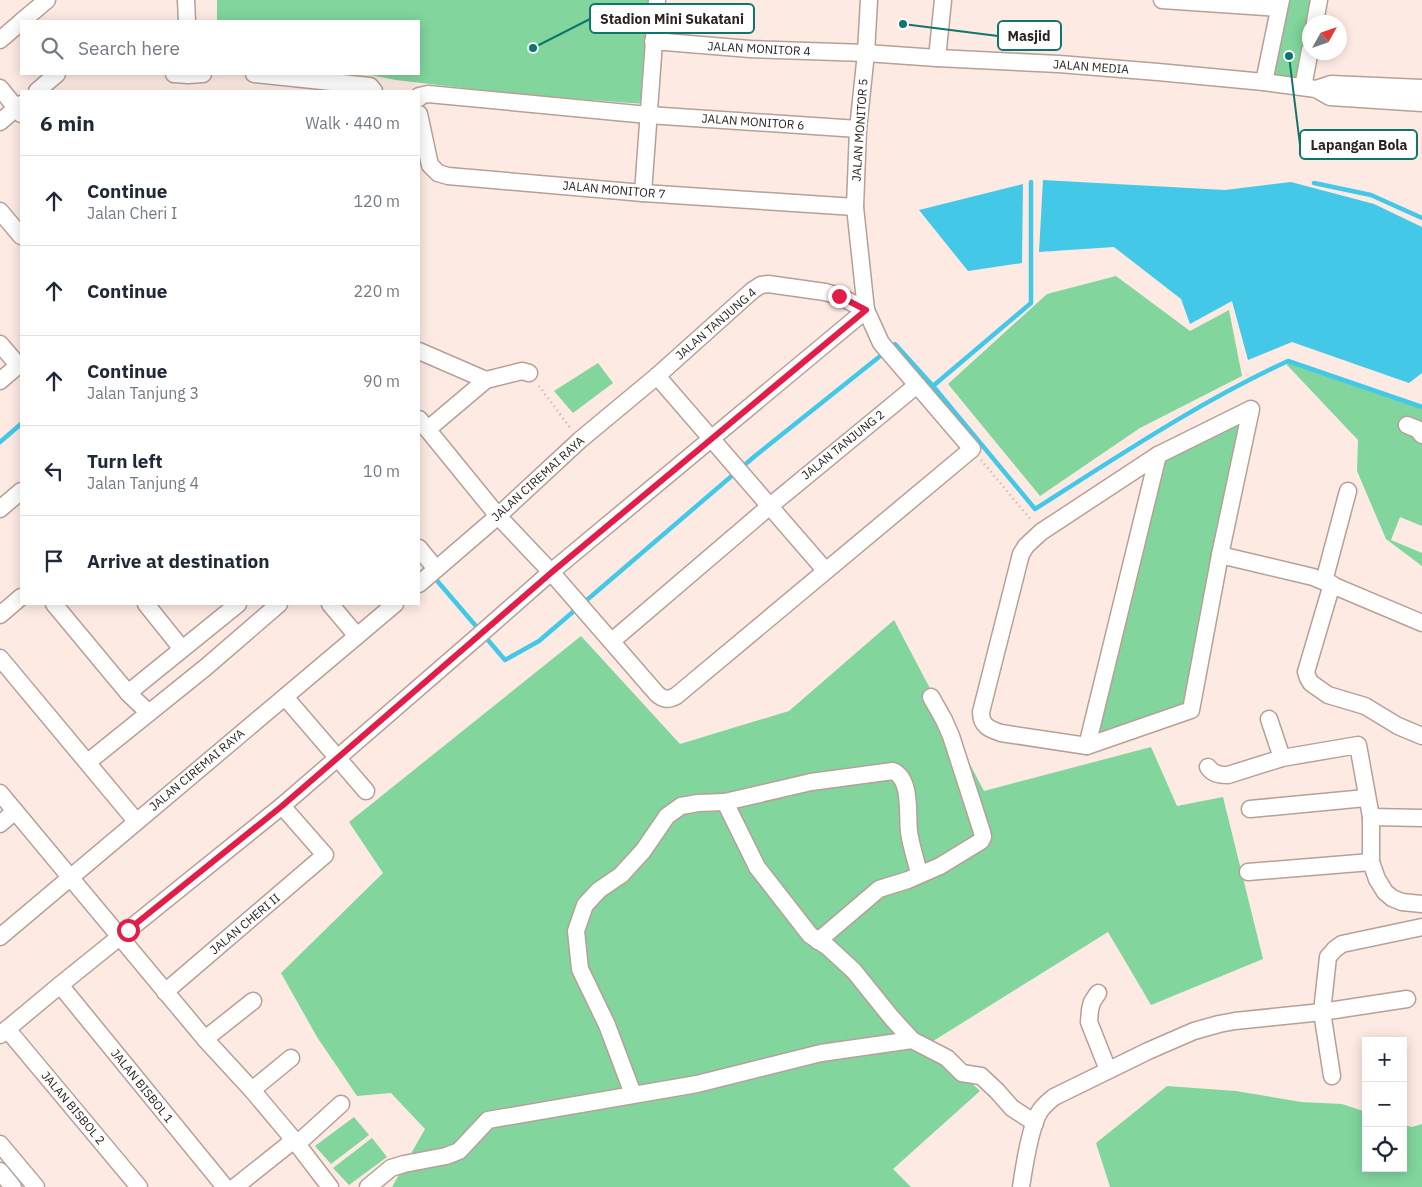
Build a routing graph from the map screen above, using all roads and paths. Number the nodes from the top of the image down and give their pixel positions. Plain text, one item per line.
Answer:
1 (47, 0) edge
2 (186, 0) edge
3 (657, 0) edge
4 (869, 0) edge
5 (944, 0) edge
6 (1162, 0) edge
7 (1319, 0) edge
8 (1280, 4) edge
9 (1316, 15) edge
10 (24, 20) edge
11 (183, 20) edge
12 (20, 24) edge
13 (0, 40) edge
14 (653, 41) junction
15 (866, 54) junction
16 (937, 58) junction
17 (1310, 60) edge
18 (56, 75) edge
19 (257, 75) edge
20 (1264, 82) junction
21 (281, 84) edge
22 (0, 88) edge
23 (1309, 88) junction
24 (1422, 88) edge
25 (38, 90) edge
26 (373, 90) edge
27 (420, 96) edge
28 (1422, 103) edge
29 (20, 109) edge
30 (648, 115) junction
31 (420, 119) edge
32 (0, 122) edge
33 (858, 129) junction
34 (643, 193) junction
35 (855, 207) junction
36 (0, 211) edge
37 (20, 235) edge
38 (866, 310) junction
39 (0, 344) edge
40 (420, 351) edge
41 (20, 364) edge
42 (529, 374) joint
43 (657, 376) junction
44 (486, 380) junction
45 (0, 381) edge
46 (917, 385) junction
47 (423, 424) edge
48 (1407, 425) dead end
49 (1422, 434) edge
50 (712, 438) junction
51 (580, 440) junction
52 (972, 449) junction
53 (1158, 455) junction
54 (1348, 491) dead end
55 (20, 492) edge
56 (770, 506) junction
57 (0, 509) edge
58 (498, 516) junction
59 (1041, 532) junction
60 (420, 552) edge
61 (1220, 555) junction
62 (825, 570) junction
63 (552, 572) junction
64 (426, 577) edge
65 (1328, 583) junction
66 (20, 598) edge
67 (55, 605) edge
68 (147, 605) edge
69 (235, 605) edge
70 (278, 605) edge
71 (331, 605) edge
72 (394, 605) edge
73 (0, 615) edge
74 (1422, 623) edge
75 (356, 636) junction
76 (612, 641) junction
77 (182, 649) junction
78 (0, 658) edge
79 (128, 693) junction
80 (285, 697) junction
81 (930, 697) dead end
82 (149, 713) junction
83 (1268, 719) dead end
84 (1422, 736) edge
85 (1087, 746) junction
86 (337, 758) junction
87 (1282, 758) junction
88 (88, 762) junction
89 (1208, 767) dead end
90 (366, 791) dead end
91 (0, 793) edge
92 (1366, 798) junction
93 (725, 802) junction
94 (282, 806) junction
95 (1250, 809) dead end
96 (15, 811) junction
97 (1371, 817) junction
98 (1422, 818) edge
99 (136, 821) junction
100 (0, 824) edge
101 (1371, 862) junction
102 (1248, 872) dead end
103 (919, 874) junction
104 (70, 878) junction
105 (1422, 904) edge
106 (1422, 927) edge
107 (0, 937) edge
108 (120, 937) junction
109 (818, 941) junction
110 (60, 985) junction
111 (166, 992) junction
112 (1098, 993) dead end
113 (1407, 999) dead end
114 (253, 1001) dead end
115 (1322, 1012) junction
116 (3, 1032) edge
117 (204, 1039) junction
118 (912, 1040) junction
119 (291, 1058) dead end
120 (1108, 1070) junction
121 (1332, 1076) dead end
122 (252, 1090) junction
123 (633, 1094) junction
124 (341, 1104) dead end
125 (1035, 1123) junction
126 (296, 1142) junction
127 (0, 1144) edge
128 (0, 1171) edge
129 (13, 1187) edge
130 (36, 1187) edge
131 (139, 1187) edge
132 (225, 1187) edge
133 (235, 1187) edge
134 (330, 1187) edge
135 (368, 1187) edge
136 (1021, 1187) edge

1 - 10 street
2 - 11 street
3 - 14 street
4 - 15 street, JALAN MONITOR 5
5 - 16 street
6 - 8 street
7 - 9 street
8 - 20 street
12 - 13 street
14 - 15 street, JALAN MONITOR 4
14 - 30 street
15 - 16 street, JALAN MEDIA
15 - 33 street, JALAN MONITOR 5
16 - 20 street, JALAN MEDIA
17 - 23 street
18 - 25 street
19 - 21 street
20 - 23 street, JALAN MEDIA
21 - 26 street
22 - 29 street
23 - 24 street
23 - 28 street
27 - 30 street
29 - 32 street
30 - 33 street, JALAN MONITOR 6
30 - 34 street
31 - 34 street, JALAN MONITOR 7
33 - 35 street, JALAN MONITOR 5
34 - 35 street, JALAN MONITOR 7
35 - 38 street, JALAN MONITOR 5
36 - 37 street
38 - 43 street, JALAN TANJUNG 4
38 - 46 street, JALAN MONITOR 5
38 - 50 street
39 - 41 street
40 - 44 street
41 - 45 street
42 - 44 street
42 - 51 path
43 - 50 street
43 - 51 street, JALAN CIREMAI RAYA
44 - 47 street
46 - 52 street, JALAN MONITOR 5
46 - 56 street, JALAN TANJUNG 2
47 - 58 street
48 - 49 street
50 - 56 street
50 - 63 street
51 - 58 street, JALAN CIREMAI RAYA
52 - 59 path
52 - 62 street
53 - 59 street
53 - 61 street
53 - 85 street
54 - 65 street
55 - 57 street
56 - 62 street
56 - 76 street, JALAN TANJUNG 2
58 - 63 street
58 - 64 street, JALAN CIREMAI RAYA
59 - 85 street
60 - 64 street
61 - 65 street
61 - 85 street
62 - 76 street
63 - 76 street
63 - 86 street
65 - 74 street
65 - 84 street
66 - 73 street
67 - 79 street
68 - 77 street
69 - 77 street
70 - 82 street
71 - 75 street
72 - 75 street, JALAN CIREMAI RAYA
75 - 80 street, JALAN CIREMAI RAYA
77 - 79 street
78 - 88 street
79 - 82 street
80 - 86 street
80 - 99 street, JALAN CIREMAI RAYA
81 - 103 street
82 - 88 street
83 - 87 street
86 - 90 street
86 - 94 street
87 - 89 street
87 - 92 street
88 - 99 street
91 - 96 street
92 - 95 street
92 - 97 street
93 - 103 street
93 - 109 street
93 - 123 street
94 - 108 street
94 - 111 street, JALAN CHERI II
96 - 100 street
96 - 104 street
97 - 98 street
97 - 101 street
99 - 104 street, JALAN CIREMAI RAYA
101 - 102 street
101 - 105 street
103 - 109 street
104 - 107 street, JALAN CIREMAI RAYA
104 - 108 street
106 - 115 street
108 - 110 street
108 - 111 street
109 - 118 street
110 - 116 street
110 - 132 street, JALAN BISBOL 1
111 - 117 street
112 - 120 street
113 - 115 street
114 - 117 street
115 - 120 street
115 - 121 street
116 - 131 street, JALAN BISBOL 2
117 - 122 street
118 - 123 street
118 - 125 street
119 - 122 street
120 - 125 street
122 - 126 street
123 - 135 street
124 - 126 street
125 - 136 street
126 - 133 street
126 - 134 street
127 - 130 street
128 - 129 street

